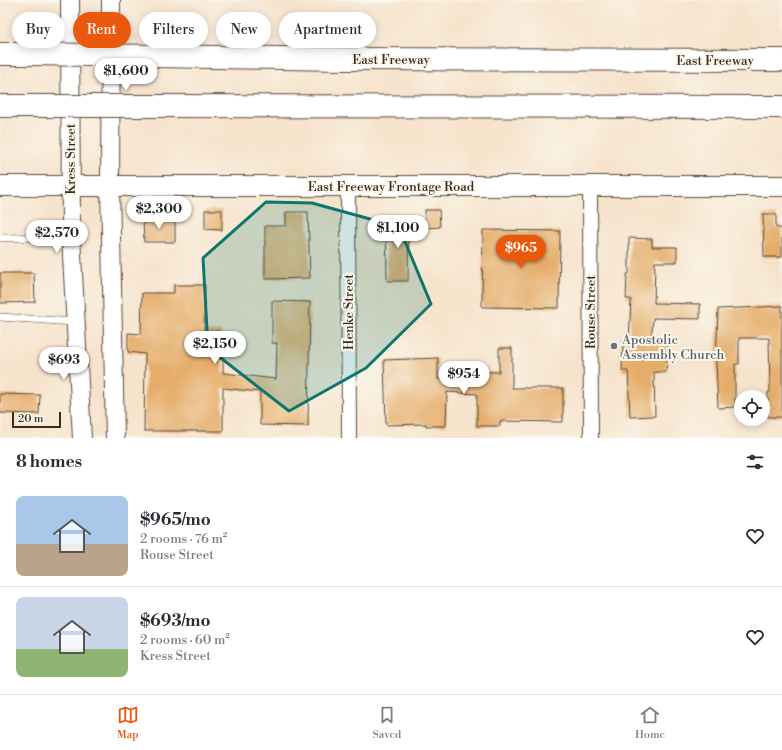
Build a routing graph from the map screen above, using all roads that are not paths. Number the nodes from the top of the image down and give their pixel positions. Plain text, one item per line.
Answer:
1 (70, 0) edge
2 (111, 0) edge
3 (0, 54) edge
4 (782, 60) edge
5 (0, 106) edge
6 (782, 107) edge
7 (70, 185) junction
8 (110, 185) junction
9 (0, 186) edge
10 (348, 186) junction
11 (590, 186) junction
12 (782, 186) edge
13 (0, 238) edge
14 (71, 238) junction
15 (0, 317) edge
16 (74, 322) junction
17 (82, 438) edge
18 (116, 438) edge
19 (349, 438) edge
20 (591, 438) edge

1 - 7 street, Kress Street
2 - 8 street
3 - 4 highway, East Freeway, bridge
5 - 6 highway, bridge
7 - 8 main road, East Freeway Frontage Road
7 - 9 main road, East Freeway Frontage Road
7 - 14 street, Kress Street
8 - 10 main road, East Freeway Frontage Road
8 - 18 street
10 - 11 main road, East Freeway Frontage Road
10 - 19 street, Henke Street
11 - 12 main road, East Freeway Frontage Road
11 - 20 street, Rouse Street
13 - 14 lane
14 - 16 street, Kress Street
15 - 16 lane
16 - 17 street, Kress Street

